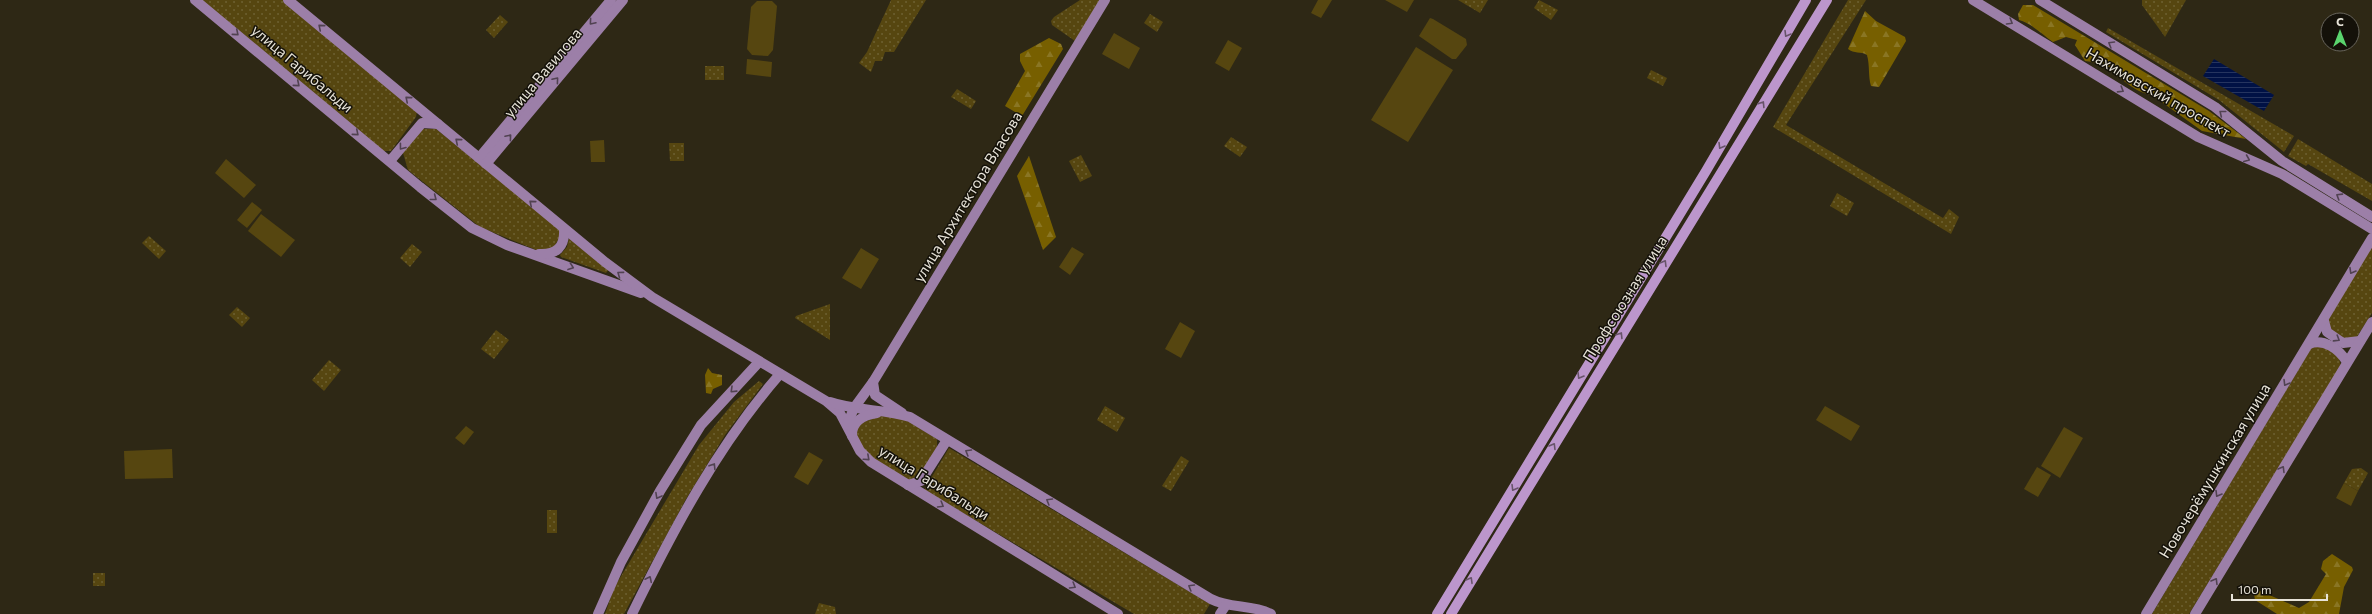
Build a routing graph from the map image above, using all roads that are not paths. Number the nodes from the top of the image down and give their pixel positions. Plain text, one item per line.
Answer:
1 (195, 0) edge
2 (288, 0) edge
3 (611, 0) edge
4 (623, 0) edge
5 (1104, 0) edge
6 (1806, 0) edge
7 (1827, 0) edge
8 (1973, 0) edge
9 (2040, 0) edge
10 (438, 124) junction
11 (2271, 153) junction
12 (482, 161) junction
13 (390, 162) junction
14 (2264, 166) junction
15 (2372, 216) edge
16 (2372, 229) edge
17 (564, 230) junction
18 (2372, 238) edge
19 (534, 254) junction
20 (652, 297) junction
21 (2324, 321) junction
22 (2372, 322) edge
23 (2360, 342) junction
24 (2309, 344) junction
25 (759, 362) junction
26 (2347, 362) junction
27 (780, 374) junction
28 (873, 382) junction
29 (826, 401) junction
30 (854, 408) junction
31 (881, 412) junction
32 (910, 418) junction
33 (847, 425) junction
34 (852, 436) junction
35 (947, 440) junction
36 (908, 485) junction
37 (1226, 605) junction
38 (598, 614) edge
39 (632, 614) edge
40 (1118, 614) edge
41 (1220, 614) edge
42 (1271, 614) edge
43 (1437, 614) edge
44 (1450, 614) edge
45 (2146, 614) edge
46 (2195, 614) edge

1 -> 13 street, улица Гарибальди
10 -> 2 street, улица Гарибальди
3 -> 12 street, улица Вавилова
12 -> 4 street, улица Вавилова
5 - 28 street, улица Архитектора Власова
6 -> 43 main road, Профсоюзная улица
44 -> 7 main road, Профсоюзная улица
8 -> 14 street, Нахимовский проспект
11 -> 9 street, Нахимовский проспект
12 -> 10 street, улица Гарибальди
10 -> 13 street
11 - 14 street
15 -> 11 street, Нахимовский проспект
17 -> 12 street, улица Гарибальди
13 -> 19 street, улица Гарибальди
14 - 16 street, Нахимовский проспект
17 - 19 street, улица Гарибальди
20 -> 17 street, улица Гарибальди
18 -> 21 street, Новочерёмушкинская улица
19 -> 20 street, улица Гарибальди
20 - 25 street, улица Гарибальди
21 -> 23 street
21 - 24 street, Новочерёмушкинская улица
22 - 23 street
23 - 26 street
24 - 26 street
24 -> 45 street, Новочерёмушкинская улица
25 - 27 street, улица Гарибальди
25 -> 38 street
46 -> 26 street
27 - 29 street, улица Гарибальди
39 -> 27 street
28 - 30 street, улица Архитектора Власова
28 - 32 street
29 - 30 street
29 - 33 street, улица Гарибальди
30 - 31 street
30 - 33 street, улица Архитектора Власова
31 - 32 street
31 - 34 street
32 - 35 street
33 - 34 street, улица Гарибальди
34 -> 36 street, улица Гарибальди
35 - 36 street
37 -> 35 street
36 -> 40 street, улица Гарибальди
37 - 41 street
37 - 42 street

